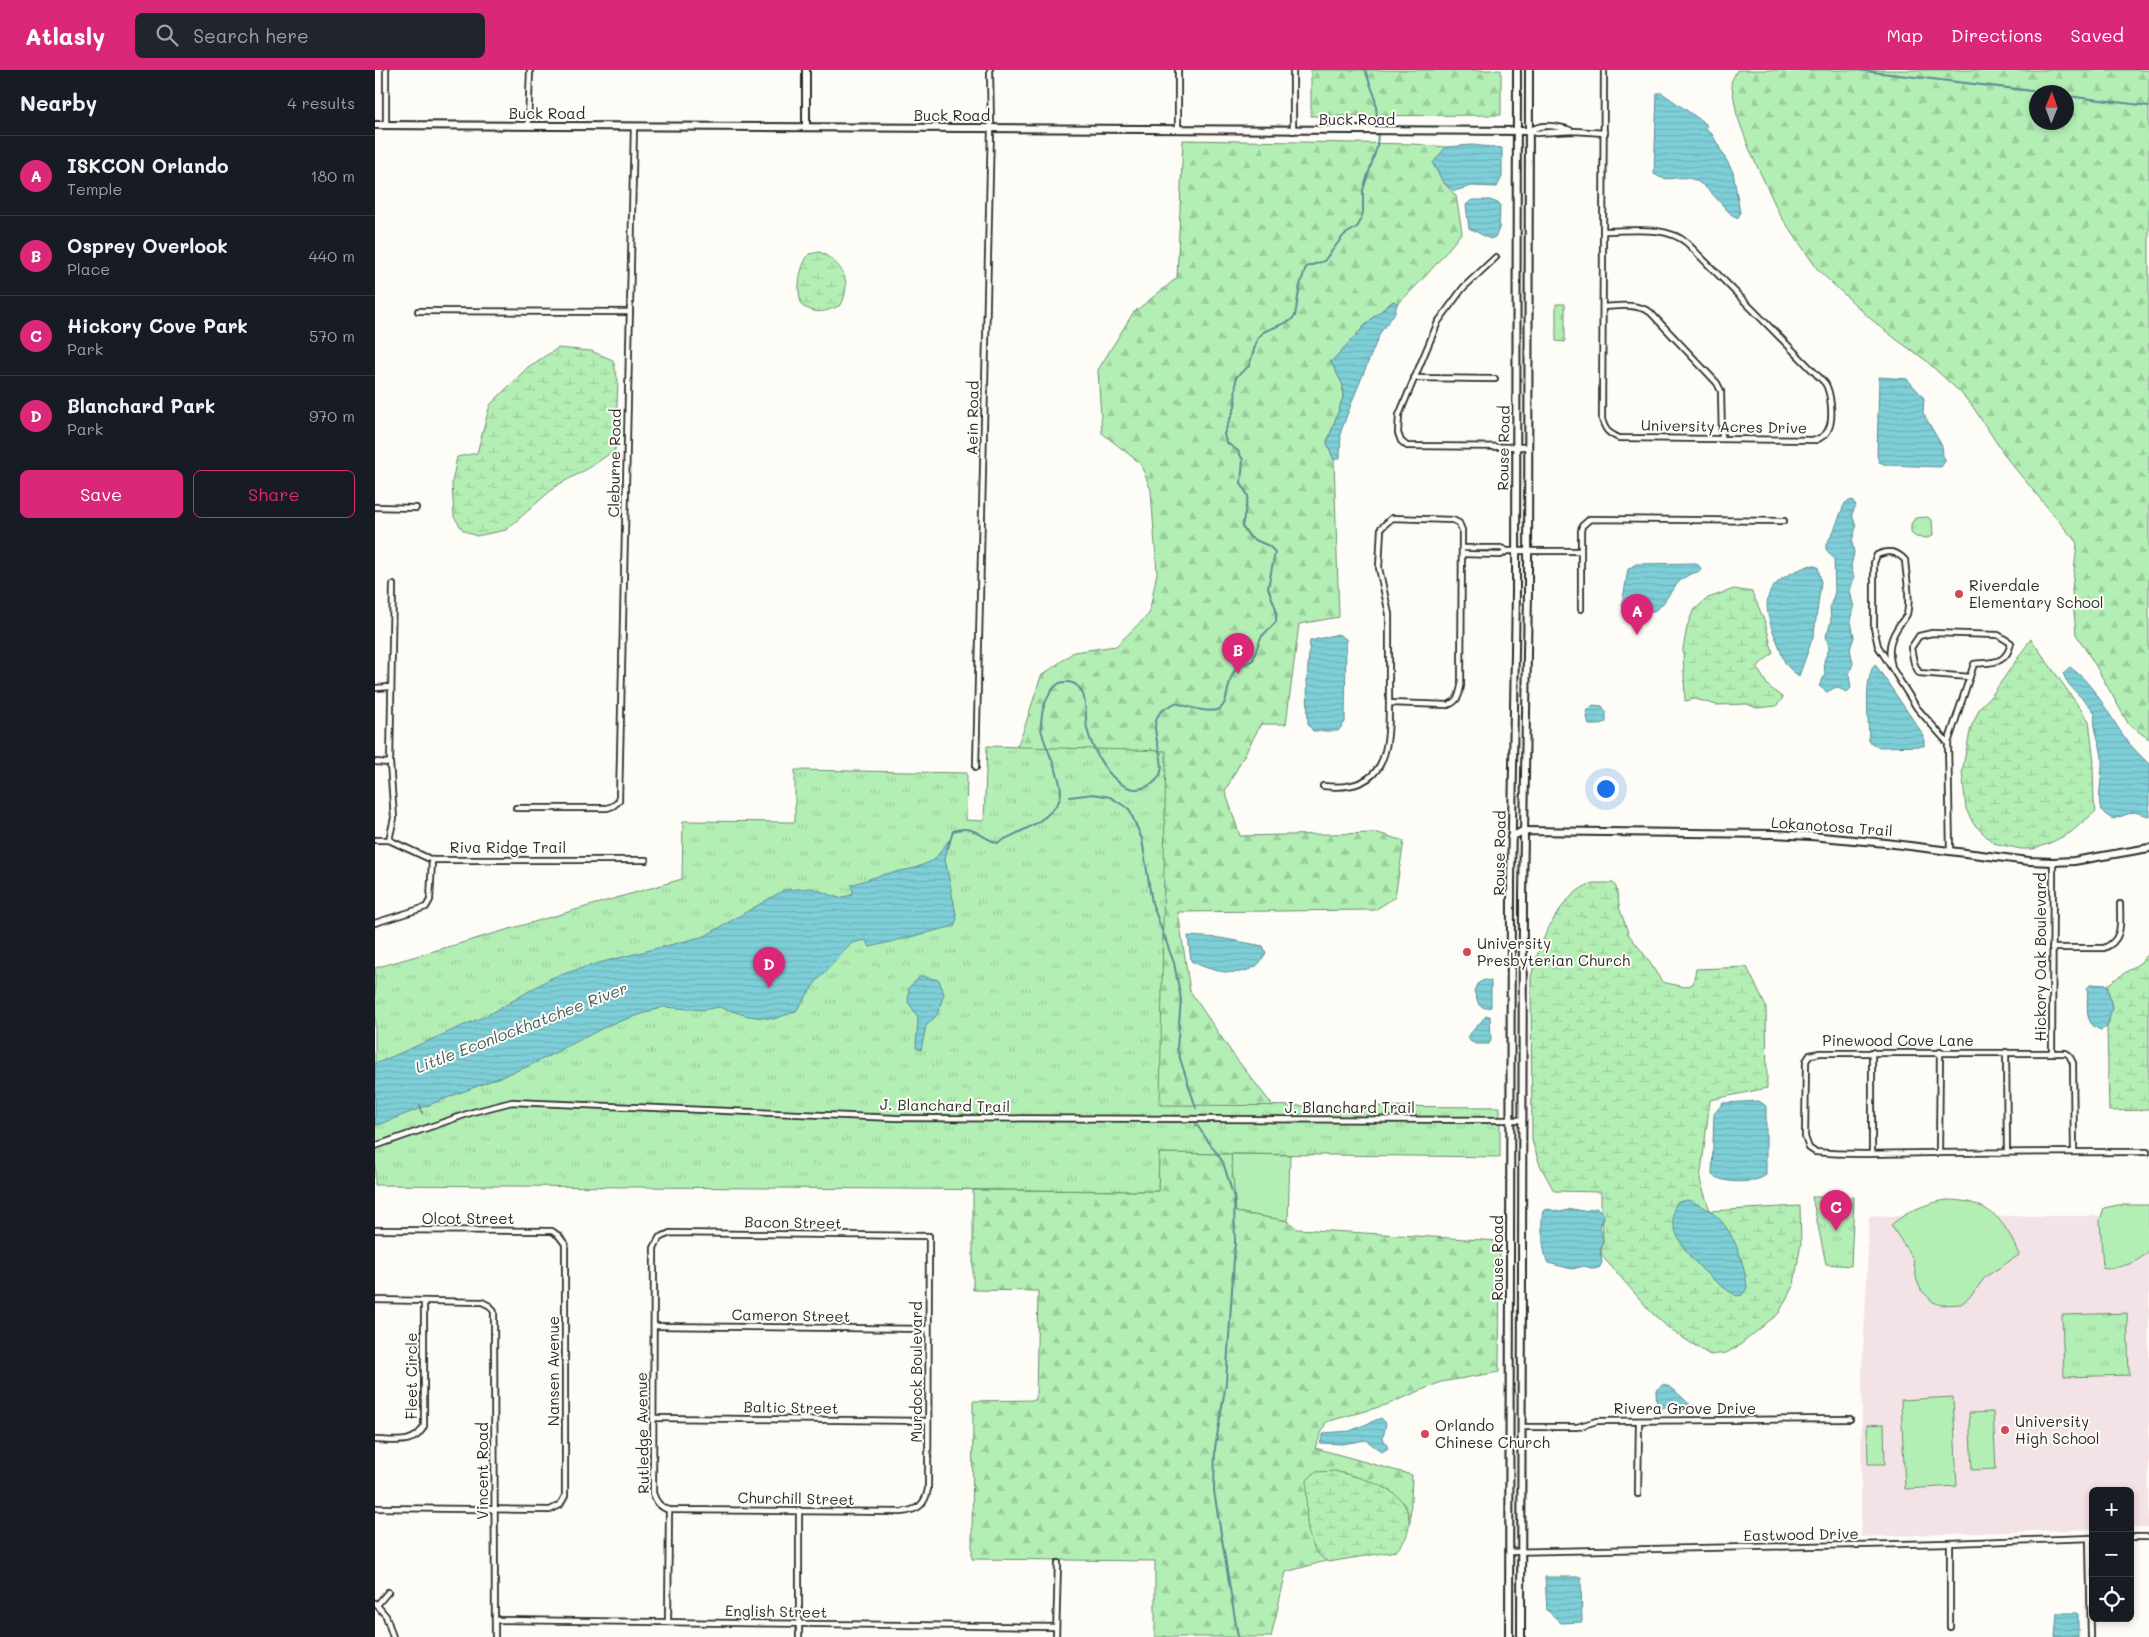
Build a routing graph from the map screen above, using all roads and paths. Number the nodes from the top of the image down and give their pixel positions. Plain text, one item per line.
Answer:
1 (386, 70) edge
2 (529, 70) edge
3 (806, 70) edge
4 (990, 70) edge
5 (1178, 70) edge
6 (1293, 70) edge
7 (1517, 70) edge
8 (1529, 70) edge
9 (1604, 70) edge
10 (375, 125) edge
11 (385, 125) junction
12 (529, 125) junction
13 (634, 126) junction
14 (1560, 126) junction
15 (806, 127) junction
16 (991, 128) junction
17 (1178, 130) junction
18 (1293, 131) junction
19 (1517, 131) junction
20 (1529, 131) junction
21 (1574, 131) junction
22 (1560, 132) junction
23 (1605, 133) junction
24 (1604, 231) junction
25 (1496, 257) dead end
26 (1603, 307) junction
27 (418, 311) dead end
28 (630, 312) junction
29 (1414, 378) junction
30 (1495, 379) dead end
31 (1722, 439) junction
32 (1515, 447) junction
33 (1528, 447) junction
34 (375, 508) edge
35 (417, 508) dead end
36 (1784, 521) dead end
37 (1462, 548) junction
38 (1483, 548) junction
39 (1507, 551) junction
40 (1515, 551) junction
41 (1528, 551) junction
42 (1581, 551) junction
43 (1462, 554) junction
44 (1483, 555) junction
45 (393, 585) dead end
46 (1581, 610) dead end
47 (1892, 667) junction
48 (1970, 677) junction
49 (391, 687) junction
50 (375, 688) edge
51 (1389, 703) junction
52 (1948, 743) junction
53 (375, 762) edge
54 (390, 763) junction
55 (976, 767) dead end
56 (1323, 786) dead end
57 (516, 808) dead end
58 (1523, 831) junction
59 (1511, 837) junction
60 (375, 840) edge
61 (389, 840) junction
62 (2149, 848) edge
63 (1950, 850) junction
64 (432, 860) junction
65 (646, 860) dead end
66 (2053, 862) junction
67 (2120, 904) dead end
68 (375, 923) edge
69 (2052, 948) junction
70 (1872, 1052) junction
71 (1939, 1052) junction
72 (2006, 1052) junction
73 (2052, 1052) junction
74 (1510, 1120) junction
75 (1522, 1120) junction
76 (375, 1146) edge
77 (1939, 1152) junction
78 (2007, 1152) junction
79 (2074, 1152) junction
80 (2147, 1152) dead end
81 (1872, 1153) junction
82 (375, 1230) edge
83 (559, 1236) joint
84 (929, 1236) joint
85 (659, 1238) joint
86 (375, 1300) edge
87 (423, 1301) junction
88 (653, 1326) junction
89 (928, 1330) junction
90 (654, 1418) junction
91 (1850, 1419) dead end
92 (928, 1421) junction
93 (1639, 1421) junction
94 (1522, 1427) junction
95 (375, 1440) edge
96 (1638, 1494) dead end
97 (921, 1506) joint
98 (375, 1508) edge
99 (495, 1509) junction
100 (669, 1510) junction
101 (799, 1510) junction
102 (2149, 1536) edge
103 (2134, 1537) edge
104 (2089, 1538) edge
105 (1950, 1543) junction
106 (1509, 1552) junction
107 (1521, 1552) junction
108 (1058, 1563) dead end
109 (2091, 1577) edge
110 (388, 1592) dead end
111 (376, 1604) edge
112 (495, 1620) junction
113 (668, 1622) junction
114 (799, 1624) junction
115 (1056, 1627) junction
116 (1950, 1627) dead end
117 (393, 1637) edge
118 (495, 1637) edge
119 (799, 1637) edge
120 (1056, 1637) edge
121 (1509, 1637) edge
122 (1521, 1637) edge
123 (2091, 1637) edge

1 - 11 street
2 - 12 street
3 - 15 street
4 - 16 street, Aein Road
5 - 17 street
6 - 18 street
7 - 19 street, Rouse Road
8 - 20 street, Rouse Road
9 - 23 street, University Acres Drive
10 - 11 street, Buck Road
11 - 12 street, Buck Road
12 - 13 street, Buck Road
13 - 15 street, Buck Road
13 - 28 street, Cleburne Road
14 - 20 street, Buck Road
14 - 21 street, Buck Road
14 - 22 street
15 - 16 street, Buck Road
16 - 17 street, Buck Road
16 - 55 street, Aein Road
17 - 18 street, Buck Road
18 - 19 street, Buck Road
19 - 20 street, Buck Road
19 - 32 street, Rouse Road
20 - 22 street, Buck Road
20 - 33 street, Rouse Road
21 - 22 street, Buck Road
21 - 23 street, Buck Road
23 - 24 street, University Acres Drive
24 - 26 street, University Acres Drive
24 - 31 street, University Acres Drive
25 - 29 street
26 - 31 street
26 - 31 street, University Acres Drive
27 - 28 street
28 - 57 street, Cleburne Road
29 - 30 street
29 - 32 street
32 - 33 street
32 - 40 street, Rouse Road
33 - 41 street, Rouse Road
34 - 35 street
36 - 42 street
37 - 38 street
37 - 43 street
37 - 51 street
38 - 39 street
38 - 44 street
39 - 40 street
39 - 44 street
40 - 41 street
40 - 59 street, Rouse Road
41 - 42 street
41 - 58 street, Rouse Road
42 - 46 street
43 - 44 street
43 - 51 street
45 - 49 street
47 - 47 street
47 - 52 street
48 - 48 street
48 - 52 street
49 - 50 street
49 - 54 street
51 - 56 street
52 - 63 street
53 - 54 street
54 - 61 street
58 - 59 street, Lokanotosa Trail
58 - 63 street, Lokanotosa Trail
58 - 75 street, Rouse Road
59 - 74 street, Rouse Road
60 - 61 street, Riva Ridge Trail
61 - 64 street, Riva Ridge Trail
62 - 66 street, Lokanotosa Trail
63 - 66 street, Lokanotosa Trail
64 - 65 street, Riva Ridge Trail
64 - 68 street
66 - 69 street, Hickory Oak Boulevard
67 - 69 street
69 - 73 street, Hickory Oak Boulevard
70 - 71 street, Pinewood Cove Lane
70 - 81 street
70 - 81 street, Pinewood Cove Lane
71 - 72 street, Pinewood Cove Lane
71 - 77 street
72 - 73 street, Pinewood Cove Lane
72 - 78 street
73 - 79 street, Pinewood Cove Lane
74 - 75 street, J. Blanchard Trail
74 - 76 street, J. Blanchard Trail
74 - 106 street, Rouse Road
75 - 94 street, Rouse Road
77 - 78 street, Pinewood Cove Lane
77 - 81 street, Pinewood Cove Lane
78 - 79 street, Pinewood Cove Lane
79 - 80 street, Pinewood Cove Lane
82 - 83 street, Olcot Street
83 - 99 street, Nansen Avenue
84 - 85 street, Bacon Street
84 - 89 street, Murdock Boulevard
85 - 88 street, Rutledge Avenue
86 - 87 street
87 - 95 street, Fleet Circle
87 - 99 street, Vincent Road
88 - 89 street, Cameron Street
88 - 90 street, Rutledge Avenue
89 - 92 street, Murdock Boulevard
90 - 92 street, Baltic Street
90 - 100 street, Rutledge Avenue
91 - 93 street, Rivera Grove Drive
92 - 97 street, Murdock Boulevard
93 - 94 street, Rivera Grove Drive
93 - 96 street
94 - 107 street, Rouse Road
97 - 101 street, Churchill Street
98 - 99 street
99 - 112 street, Vincent Road
100 - 101 street, Churchill Street
100 - 113 street
101 - 114 street
102 - 103 street
104 - 105 street, Eastwood Drive
105 - 107 street, Eastwood Drive
105 - 116 street
106 - 107 street, Eastwood Drive
106 - 121 street, Rouse Road
107 - 122 street, Rouse Road
108 - 115 street
109 - 123 street
110 - 111 street
111 - 117 street
112 - 113 street, English Street
112 - 118 street, Vincent Road
113 - 114 street, English Street
114 - 115 street, English Street
114 - 119 street
115 - 120 street

